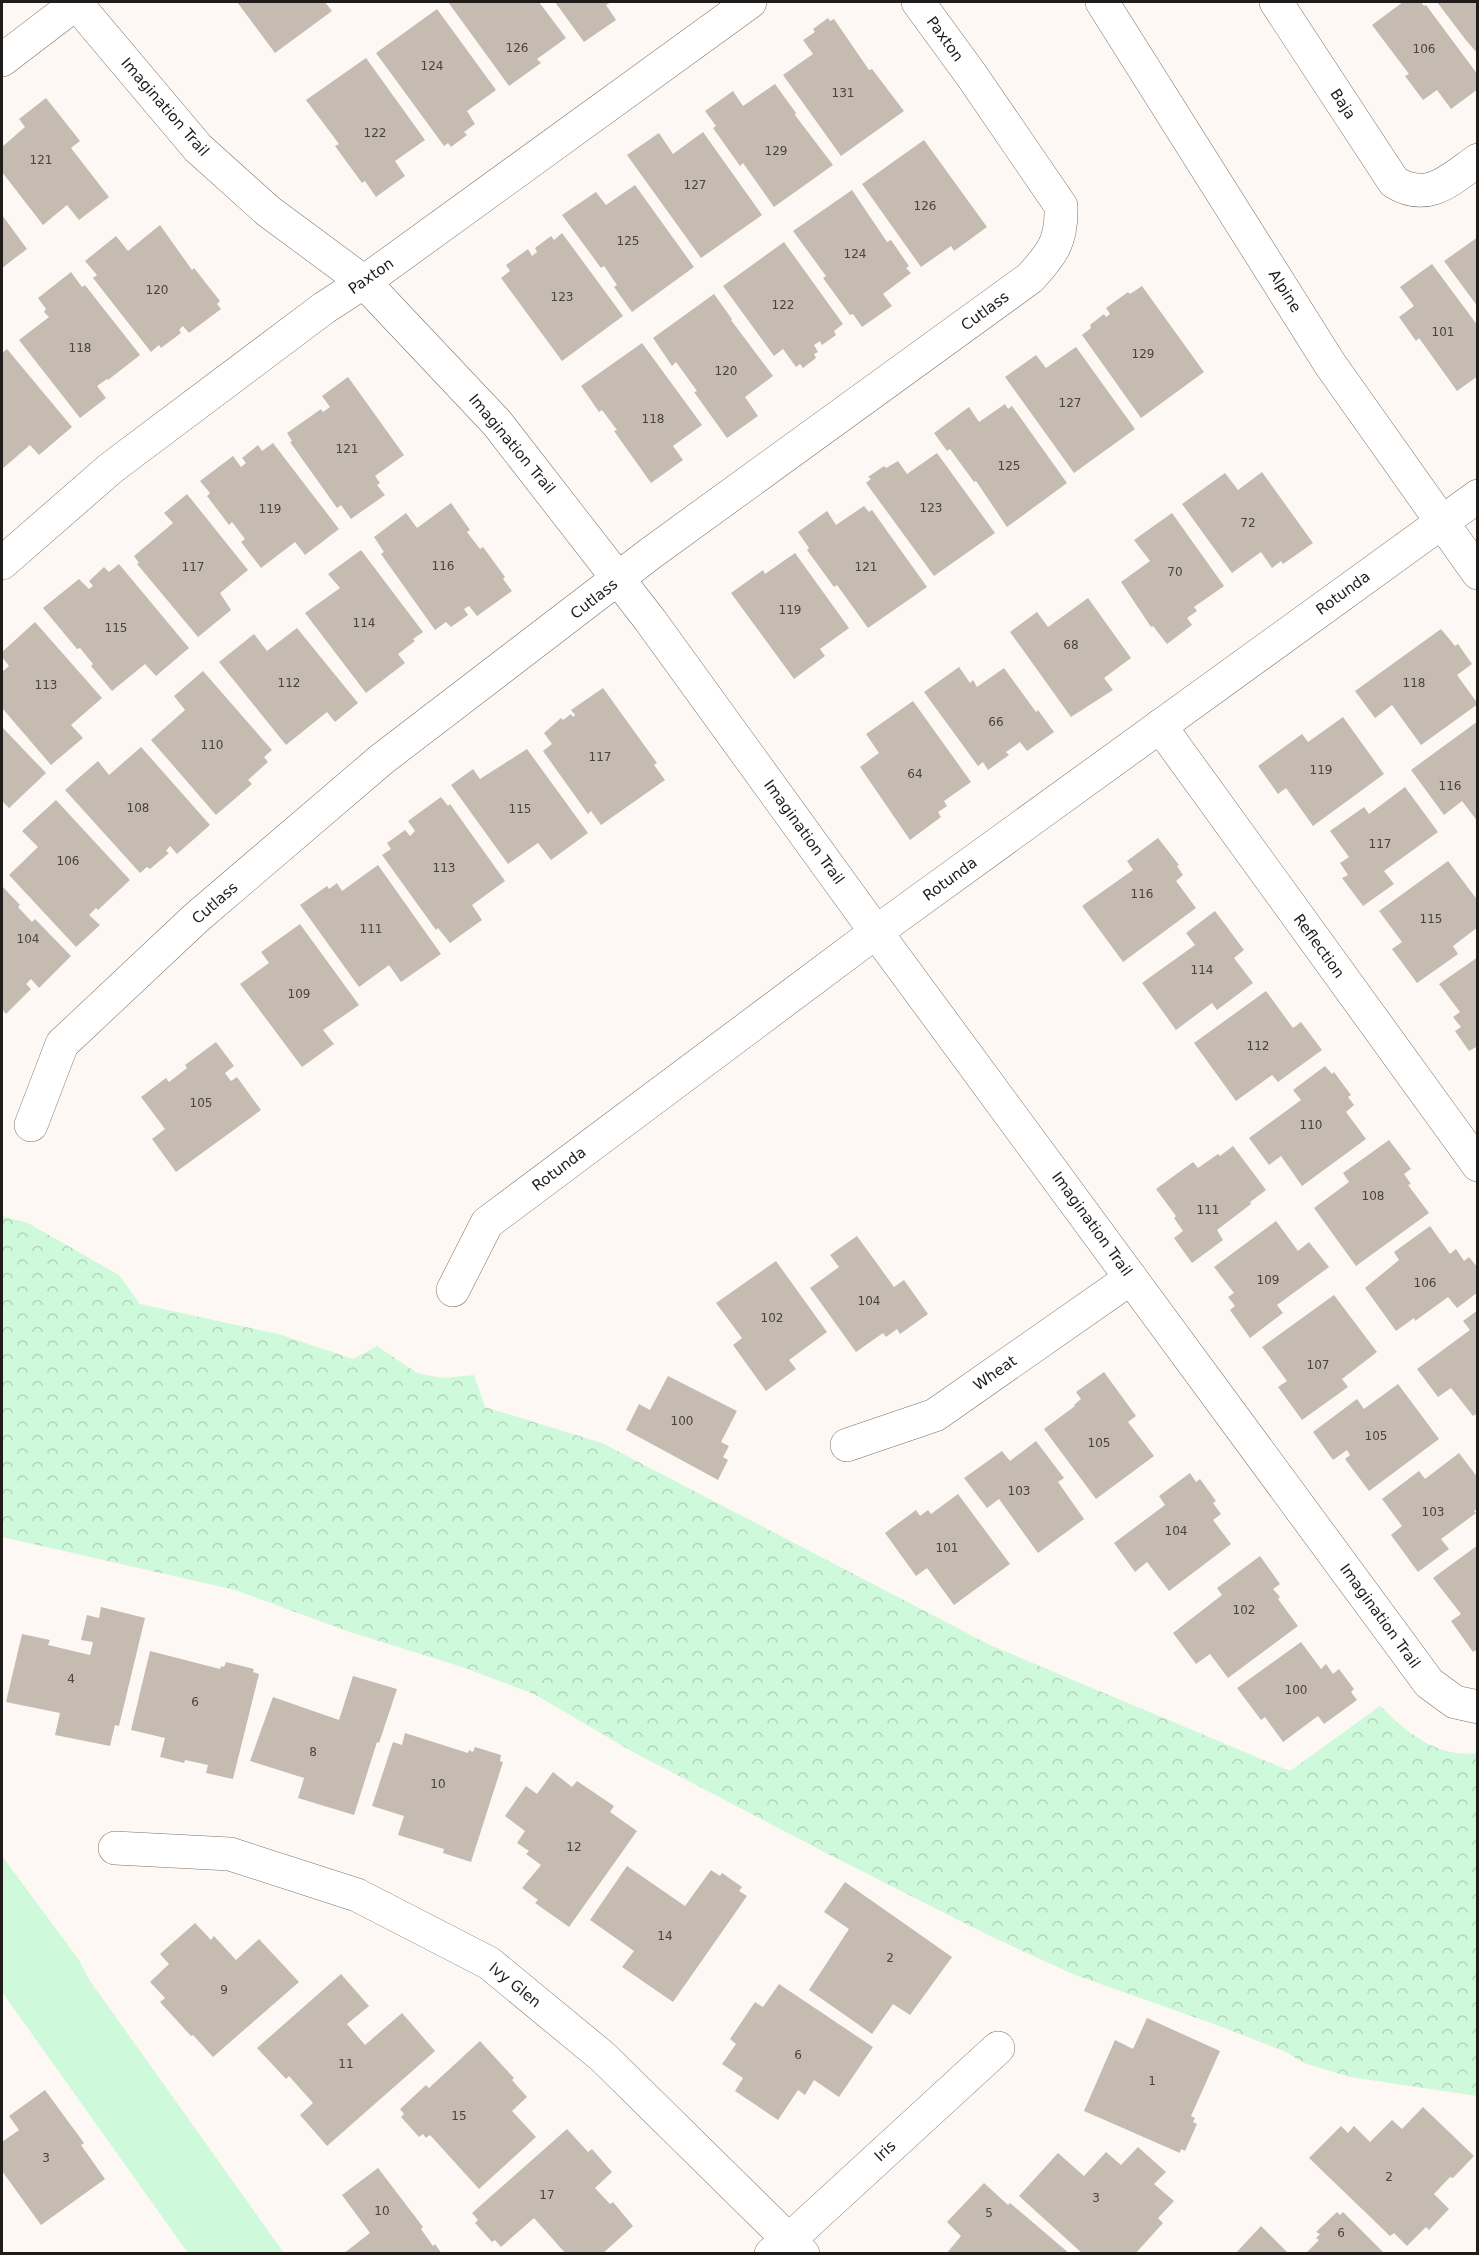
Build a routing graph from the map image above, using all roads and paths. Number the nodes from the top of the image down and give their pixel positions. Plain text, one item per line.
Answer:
1 (76, 2) edge
2 (750, 2) edge
3 (918, 2) edge
4 (1102, 2) edge
5 (1276, 2) edge
6 (2, 60) edge
7 (972, 76) joint
8 (1478, 160) edge
9 (364, 282) junction
10 (1478, 496) edge
11 (1441, 523) junction
12 (2, 563) edge
13 (1478, 573) edge
14 (619, 579) junction
15 (1160, 726) junction
16 (876, 932) junction
17 (31, 1125) dead end
18 (1478, 1165) edge
19 (1131, 1278) junction
20 (453, 1290) dead end
21 (847, 1445) dead end
22 (1478, 1707) edge
23 (115, 1848) dead end
24 (998, 2048) dead end
25 (788, 2249) edge

1 - 6 street
1 - 9 street, Imagination Trail
2 - 9 street, Paxton
3 - 7 street, Paxton
4 - 11 street, Alpine
5 - 8 street, Baja
7 - 14 street, Cutlass
9 - 12 street, Paxton
9 - 14 street, Imagination Trail
10 - 11 street, Rotunda
11 - 13 street, Alpine
11 - 15 street, Rotunda
14 - 16 street, Imagination Trail
14 - 17 street, Cutlass
15 - 16 street, Rotunda
15 - 18 street, Reflection
16 - 19 street, Imagination Trail
16 - 20 street, Rotunda
19 - 21 street, Wheat
19 - 22 street, Imagination Trail
23 - 25 street, Ivy Glen
24 - 25 street, Iris

